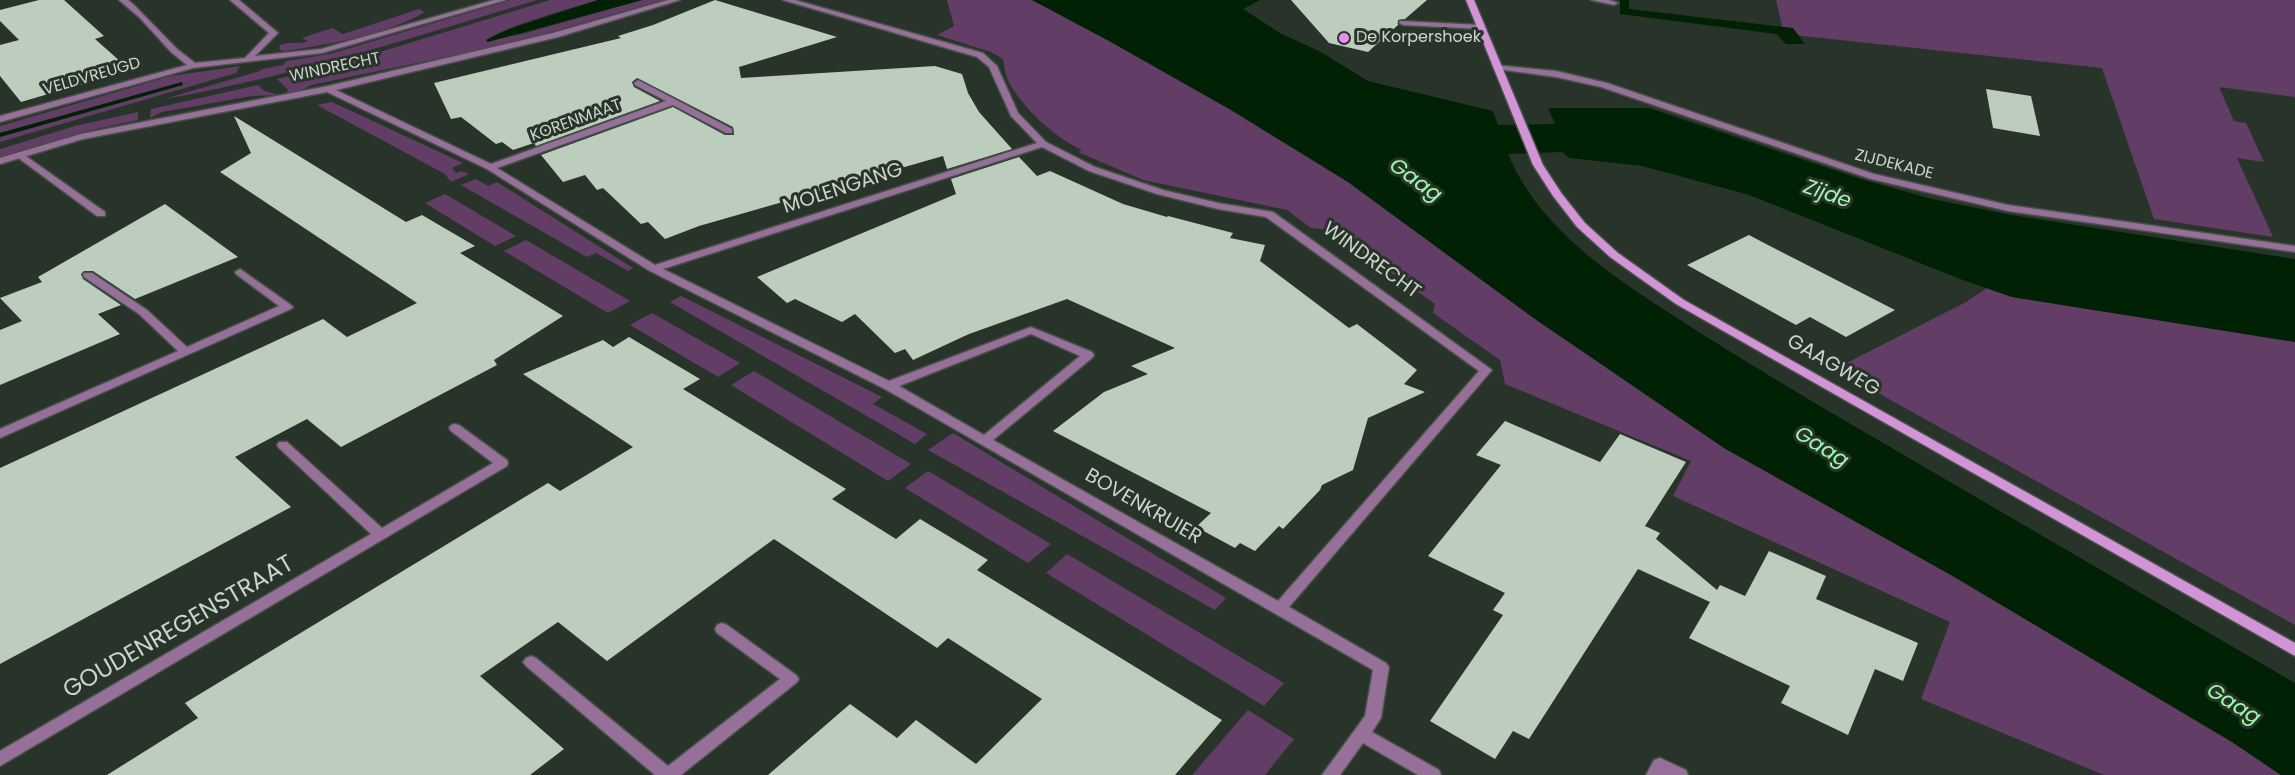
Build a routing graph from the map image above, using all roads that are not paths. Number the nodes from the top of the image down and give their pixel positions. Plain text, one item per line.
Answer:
1 (123, 0) edge
2 (234, 0) edge
3 (502, 0) edge
4 (676, 0) edge
5 (788, 0) edge
6 (1470, 0) edge
7 (1595, 0) edge
8 (1614, 3) dead end
9 (1403, 23) dead end
10 (1481, 27) junction
11 (247, 60) junction
12 (193, 66) junction
13 (1497, 67) junction
14 (638, 83) dead end
15 (328, 89) junction
16 (673, 102) junction
17 (0, 119) edge
18 (729, 131) dead end
19 (1043, 144) junction
20 (20, 155) junction
21 (0, 161) edge
22 (490, 167) junction
23 (101, 214) dead end
24 (2295, 249) edge
25 (654, 269) junction
26 (240, 272) dead end
27 (88, 275) dead end
28 (186, 352) junction
29 (889, 386) junction
30 (455, 428) dead end
31 (0, 434) edge
32 (986, 440) junction
33 (283, 445) dead end
34 (381, 535) junction
35 (1280, 608) junction
36 (722, 629) dead end
37 (2295, 650) edge
38 (531, 662) dead end
39 (1361, 734) junction
40 (0, 759) edge
41 (668, 775) edge
42 (1330, 775) edge
43 (1433, 775) edge
44 (1654, 775) edge
45 (1680, 775) edge

1 - 12 street, VELDVREUGD
2 - 11 street
3 - 11 street, VELDVREUGD
4 - 15 street, WINDRECHT
5 - 19 street, WINDRECHT
6 - 10 main road, GAAGWEG
7 - 8 street
9 - 10 street
10 - 13 main road, GAAGWEG
11 - 12 street, VELDVREUGD
12 - 17 street, VELDVREUGD
13 - 24 street, ZIJDEKADE
13 - 37 main road, GAAGWEG
14 - 16 street, KORENMAAT
15 - 20 street, WINDRECHT
15 - 22 street
16 - 18 street, KORENMAAT
16 - 22 street, KORENMAAT
19 - 25 street, MOLENGANG
19 - 35 street, WINDRECHT
20 - 21 street, WINDRECHT
20 - 23 street
22 - 25 street
25 - 29 street, BOVENKRUIER
26 - 28 street
27 - 28 street
28 - 31 street
29 - 32 street, BOVENKRUIER
29 - 32 street
30 - 34 street, GOUDENREGENSTRAAT
32 - 35 street, BOVENKRUIER
33 - 34 street
34 - 40 street, GOUDENREGENSTRAAT
35 - 39 street
36 - 41 street
38 - 41 street
39 - 42 street
39 - 43 street
44 - 45 street

